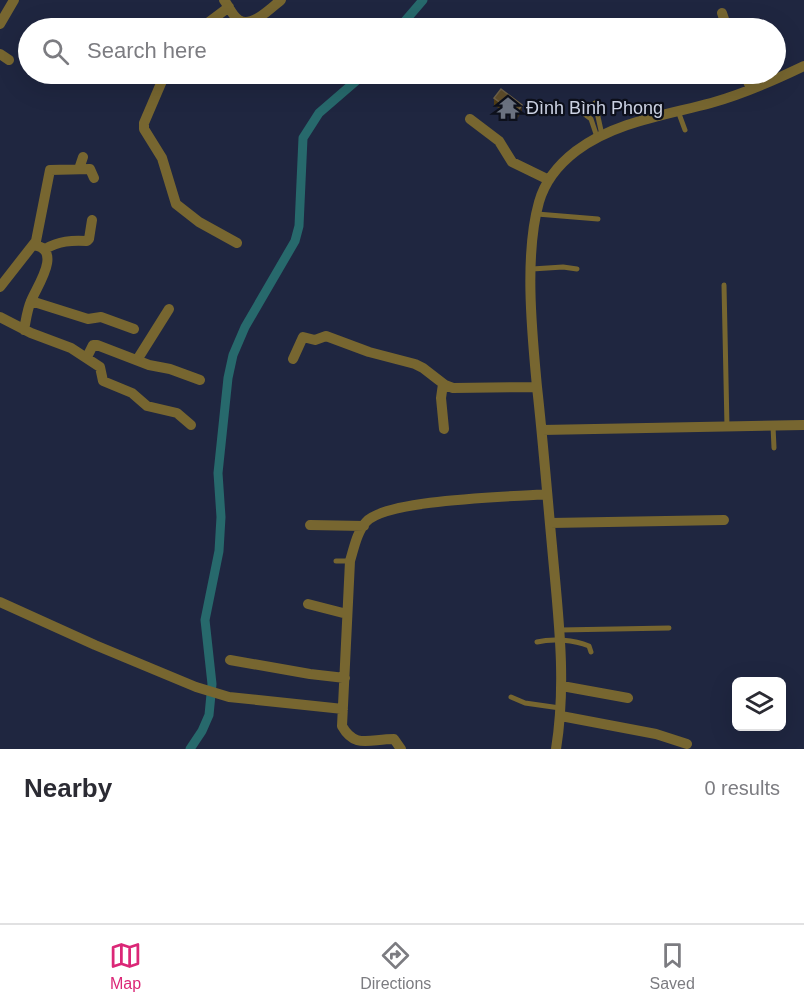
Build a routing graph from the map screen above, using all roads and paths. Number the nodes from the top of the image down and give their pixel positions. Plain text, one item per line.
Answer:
1 (14, 0) edge
2 (281, 0) edge
3 (227, 3) edge
4 (722, 13) dead end
5 (211, 18) edge
6 (238, 18) edge
7 (258, 18) edge
8 (724, 18) edge
9 (0, 24) edge
10 (804, 66) edge
11 (786, 74) edge
12 (161, 84) edge
13 (749, 84) edge
14 (763, 84) edge
15 (751, 89) junction
16 (595, 103) dead end
17 (678, 111) junction
18 (584, 113) dead end
19 (470, 119) dead end
20 (685, 130) dead end
21 (600, 136) junction
22 (83, 157) dead end
23 (79, 169) junction
24 (94, 178) dead end
25 (549, 180) junction
26 (537, 214) junction
27 (598, 219) dead end
28 (92, 220) dead end
29 (237, 243) dead end
30 (40, 247) junction
31 (532, 269) junction
32 (577, 269) dead end
33 (5, 271) edge
34 (724, 285) dead end
35 (0, 287) edge
36 (31, 301) junction
37 (169, 309) dead end
38 (0, 317) edge
39 (134, 329) dead end
40 (24, 330) junction
41 (87, 357) junction
42 (293, 359) dead end
43 (137, 360) junction
44 (200, 380) dead end
45 (443, 384) junction
46 (537, 387) junction
47 (191, 425) dead end
48 (804, 425) edge
49 (773, 426) junction
50 (727, 427) junction
51 (444, 429) dead end
52 (542, 430) junction
53 (774, 448) dead end
54 (547, 494) junction
55 (724, 520) dead end
56 (550, 523) junction
57 (310, 525) dead end
58 (364, 526) junction
59 (336, 561) dead end
60 (350, 561) junction
61 (0, 602) edge
62 (308, 604) dead end
63 (347, 614) junction
64 (669, 628) dead end
65 (560, 636) junction
66 (537, 642) dead end
67 (591, 652) dead end
68 (230, 660) dead end
69 (345, 678) junction
70 (562, 686) junction
71 (511, 697) dead end
72 (628, 698) dead end
73 (343, 709) junction
74 (561, 712) junction
75 (687, 744) dead end
76 (401, 749) edge
77 (556, 749) edge

1 - 9 street
2 - 7 street
3 - 5 street
3 - 6 street
4 - 8 street
10 - 11 street
12 - 29 street
13 - 15 street
14 - 15 street
15 - 17 street
16 - 21 lane
17 - 20 lane
17 - 21 street
18 - 21 lane
19 - 25 street
21 - 25 street
22 - 23 street
23 - 24 street
23 - 30 street
25 - 26 street
26 - 27 lane
26 - 31 street
28 - 30 street
30 - 33 street
30 - 36 street
31 - 32 lane
31 - 46 street
33 - 35 street
34 - 50 lane
36 - 39 street
36 - 40 street
37 - 43 street
38 - 40 street
40 - 41 street
41 - 43 street
41 - 47 street
42 - 45 street
43 - 44 street
45 - 46 street
45 - 51 street
46 - 52 street
48 - 49 street
49 - 50 street
49 - 53 lane
50 - 52 street
52 - 54 street
54 - 56 street
54 - 58 street
55 - 56 street
56 - 65 street
57 - 58 street
58 - 60 street
59 - 60 lane
60 - 63 street
61 - 73 street
62 - 63 street
63 - 69 street
64 - 65 lane
65 - 66 lane
65 - 67 lane
65 - 70 street
68 - 69 street
69 - 73 street
70 - 72 street
70 - 74 street
71 - 74 lane
73 - 76 street
74 - 75 street
74 - 77 street

